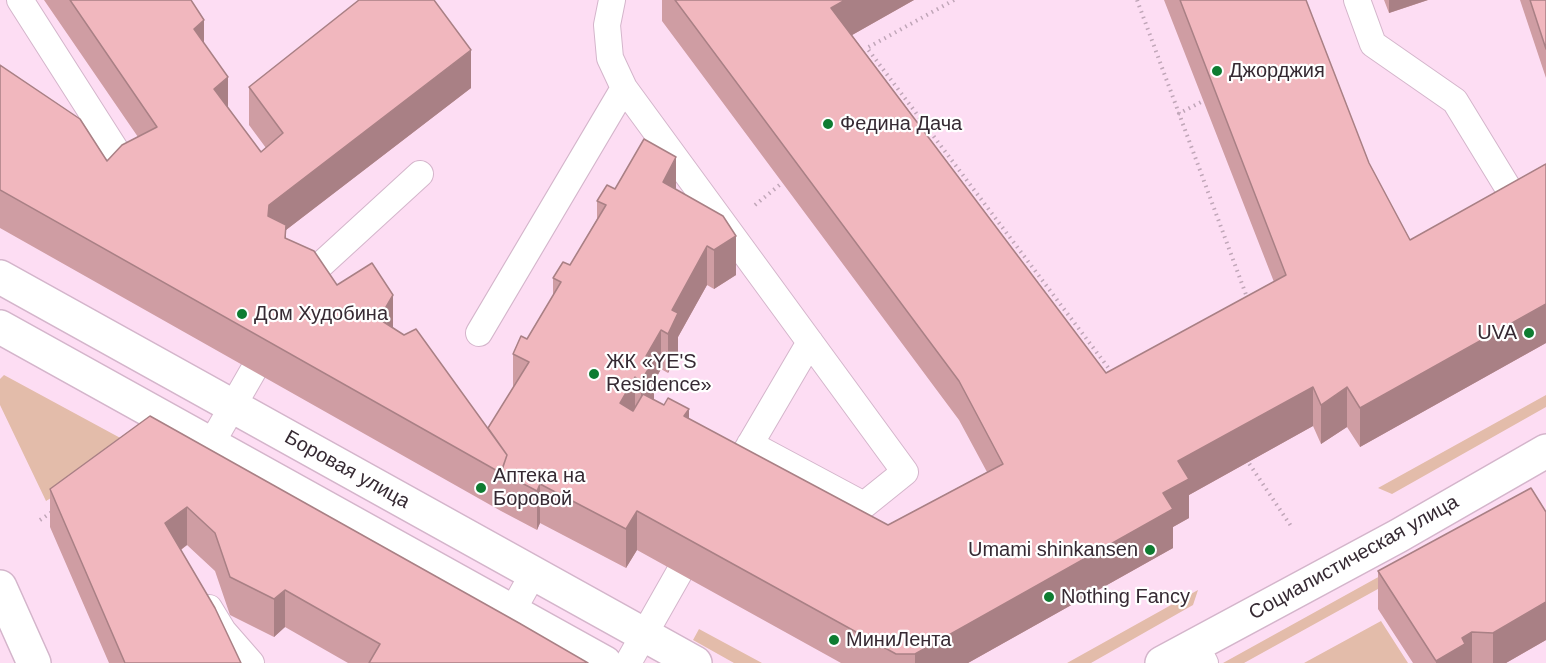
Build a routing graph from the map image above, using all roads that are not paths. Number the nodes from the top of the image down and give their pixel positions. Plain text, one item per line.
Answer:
1 (20, 0) edge
2 (612, 0) edge
3 (1357, 0) edge
4 (624, 87) junction
5 (115, 149) edge
6 (420, 174) dead end
7 (1525, 215) edge
8 (0, 277) edge
9 (301, 283) edge
10 (0, 327) edge
11 (479, 333) dead end
12 (810, 342) junction
13 (253, 371) dead end
14 (233, 407) junction
15 (211, 444) junction
16 (750, 444) junction
17 (1546, 451) edge
18 (730, 480) edge
19 (679, 573) dead end
20 (533, 574) junction
21 (196, 586) edge
22 (0, 587) edge
23 (512, 612) junction
24 (644, 635) junction
25 (493, 646) edge
26 (1200, 654) edge
27 (34, 663) edge
28 (252, 663) edge
29 (604, 663) edge
30 (628, 663) edge
31 (694, 663) edge
32 (1162, 663) edge

1 - 5 lane
2 - 4 lane
3 - 7 lane
4 - 11 lane
4 - 12 lane
6 - 9 lane
8 - 14 street, Боровая улица
10 - 15 street
12 - 16 lane
12 - 16 lane
13 - 14 lane
14 - 15 lane
14 - 20 street, Боровая улица
15 - 23 street
16 - 18 lane
17 - 26 street, Социалистическая улица
19 - 24 lane
20 - 23 lane
20 - 24 street, Боровая улица
21 - 28 lane
22 - 27 street
23 - 25 lane
23 - 29 street
24 - 30 lane
24 - 31 street, Боровая улица
26 - 32 street, Социалистическая улица

